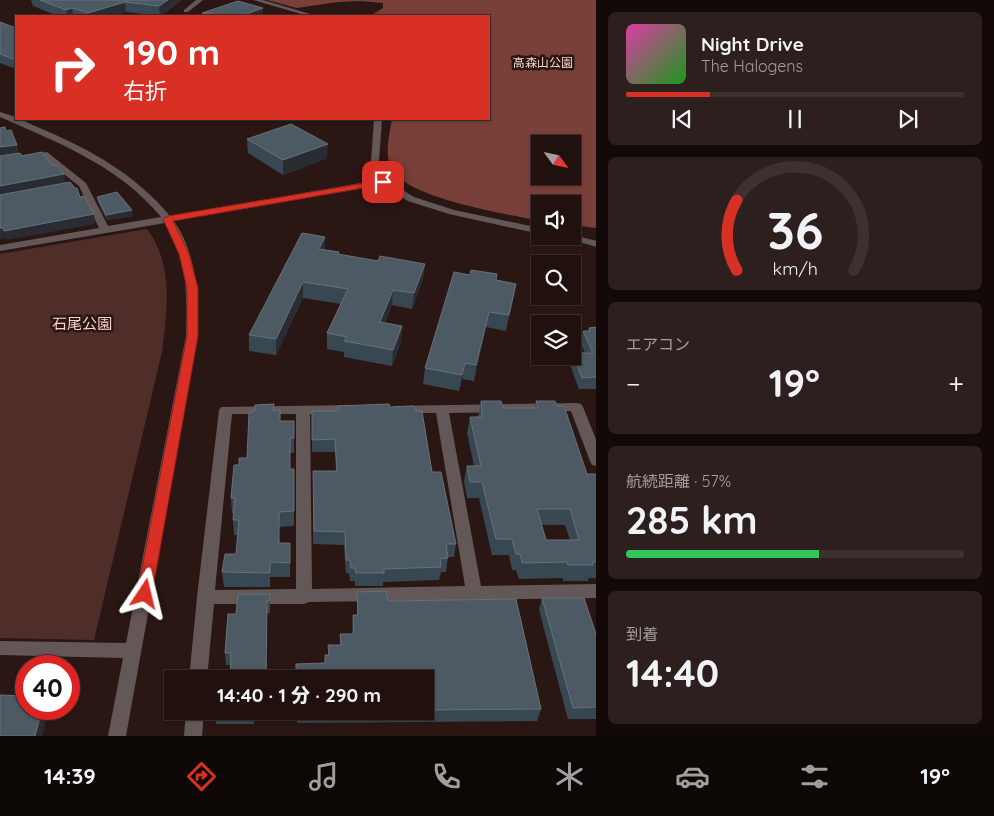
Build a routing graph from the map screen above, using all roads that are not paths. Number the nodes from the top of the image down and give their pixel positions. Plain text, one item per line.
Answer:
1 (200, 0) edge
2 (256, 0) edge
3 (186, 11) dead end
4 (310, 15) edge
5 (0, 114) edge
6 (378, 120) edge
7 (0, 161) edge
8 (383, 182) junction
9 (168, 219) junction
10 (531, 229) edge
11 (106, 230) junction
12 (581, 240) edge
13 (596, 244) edge
14 (0, 248) edge
15 (442, 409) junction
16 (303, 410) junction
17 (596, 461) edge
18 (596, 591) edge
19 (474, 594) junction
20 (205, 597) junction
21 (304, 597) junction
22 (0, 648) edge
23 (134, 651) junction
24 (199, 670) edge
25 (194, 720) edge
26 (117, 736) edge
27 (193, 736) edge

1 - 3 street
2 - 4 street
5 - 9 street
6 - 8 street
7 - 11 street
8 - 9 street
8 - 10 street
9 - 11 street
9 - 23 street
11 - 14 street
12 - 13 street
15 - 16 street
15 - 17 street
15 - 19 street
16 - 20 street
16 - 21 street
18 - 19 street
19 - 21 street
20 - 21 street
20 - 24 street
22 - 23 street
23 - 26 street
25 - 27 street

